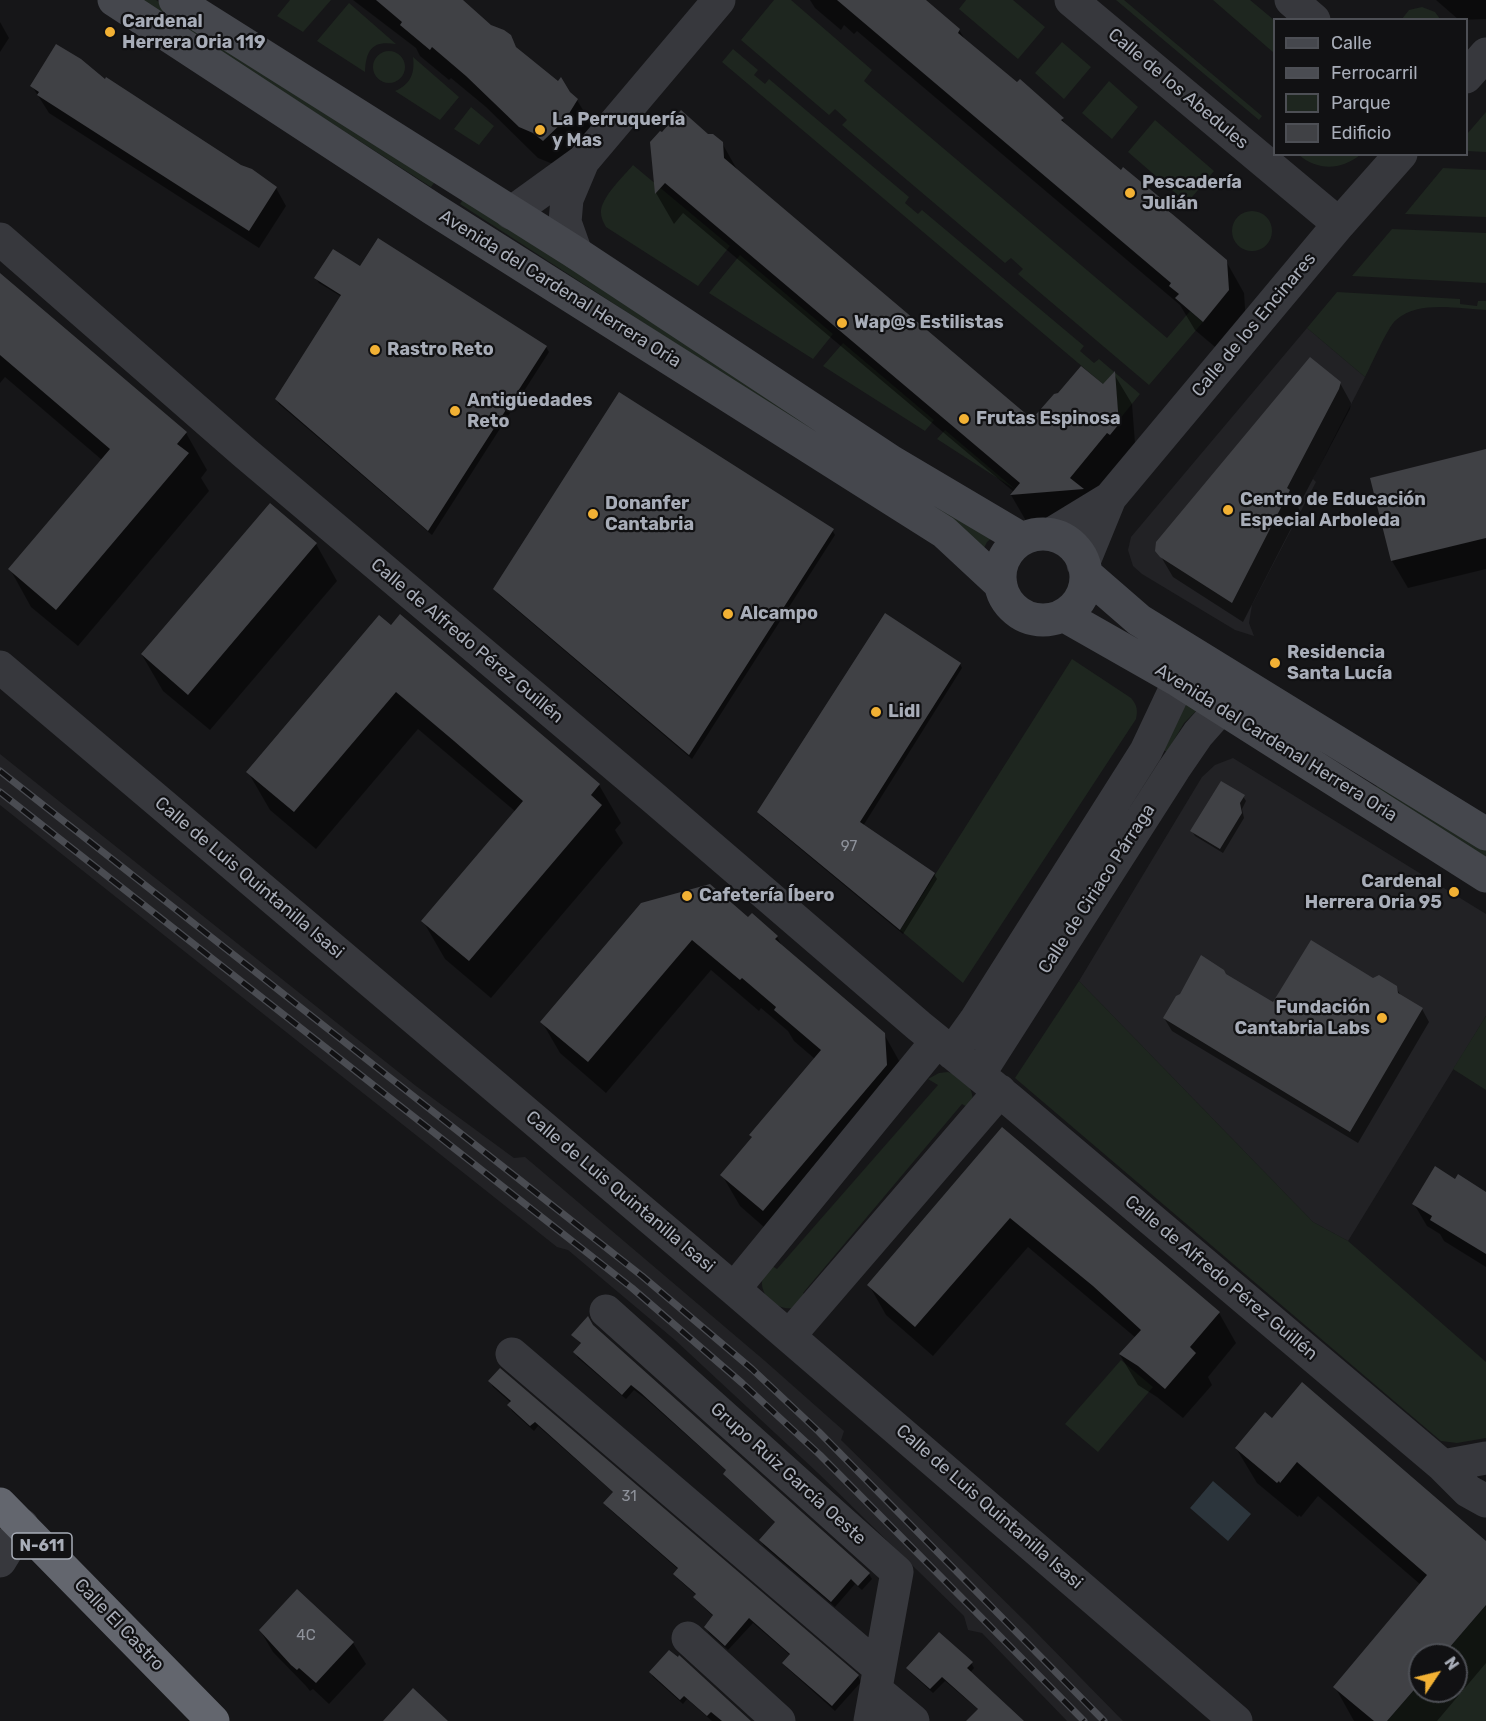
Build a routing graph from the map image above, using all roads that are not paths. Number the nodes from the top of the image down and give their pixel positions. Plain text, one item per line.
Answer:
1 (114, 0) edge
2 (175, 0) edge
3 (719, 0) edge
4 (1071, 0) edge
5 (1291, 0) edge
6 (1312, 18) edge
7 (1486, 54) edge
8 (1468, 76) edge
9 (1399, 156) edge
10 (583, 161) junction
11 (511, 213) junction
12 (1340, 224) junction
13 (0, 238) edge
14 (576, 253) junction
15 (1110, 498) junction
16 (1036, 537) junction
17 (1084, 569) junction
18 (1001, 585) junction
19 (1063, 615) junction
20 (0, 667) edge
21 (1179, 681) junction
22 (1221, 708) junction
23 (1486, 834) edge
24 (1486, 876) edge
25 (944, 1047) junction
26 (989, 1083) junction
27 (734, 1289) junction
28 (606, 1311) dead end
29 (789, 1336) junction
30 (512, 1354) dead end
31 (1486, 1458) edge
32 (1443, 1466) junction
33 (1486, 1501) edge
34 (11, 1514) edge
35 (0, 1561) edge
36 (688, 1638) dead end
37 (875, 1693) edge
38 (213, 1721) edge
39 (779, 1721) edge
40 (913, 1721) edge
41 (1236, 1721) edge

1 - 18 main road, Avenida del Cardenal Herrera Oria
2 - 11 main road, Avenida del Cardenal Herrera Oria
3 - 10 street
4 - 12 street, Calle de los Abedules
5 - 6 street
7 - 8 street
9 - 12 street, Calle de los Encinares
10 - 11 street
10 - 14 street
11 - 14 main road, Avenida del Cardenal Herrera Oria
12 - 15 street, Calle de los Encinares
13 - 25 street, Calle de Alfredo Pérez Guillén
14 - 16 main road, Avenida del Cardenal Herrera Oria
15 - 16 street, Calle de los Encinares
15 - 17 street, Calle de los Encinares
16 - 17 main road, Avenida del Cardenal Herrera Oria
16 - 18 main road
17 - 19 main road
17 - 23 main road, Avenida del Cardenal Herrera Oria
18 - 19 main road, Avenida del Cardenal Herrera Oria
19 - 21 main road, Avenida del Cardenal Herrera Oria
20 - 27 street, Calle de Luis Quintanilla Isasi
21 - 22 main road, Avenida del Cardenal Herrera Oria
21 - 25 street, Calle de Ciriaco Párraga
22 - 24 main road, Avenida del Cardenal Herrera Oria
22 - 26 street, Calle de Ciriaco Párraga
25 - 26 street, Calle de Alfredo Pérez Guillén
25 - 27 street, Calle de Ciriaco Párraga
26 - 29 street, Calle de Ciriaco Párraga
26 - 32 street, Calle de Alfredo Pérez Guillén
27 - 29 street, Calle de Luis Quintanilla Isasi
28 - 37 street, Grupo Ruiz García Oeste
29 - 41 street, Calle de Luis Quintanilla Isasi
30 - 37 street
31 - 32 street
32 - 33 street, Calle de Alfredo Pérez Guillén
34 - 35 street
34 - 38 highway, Calle El Castro / N-611
36 - 39 street
37 - 40 street

